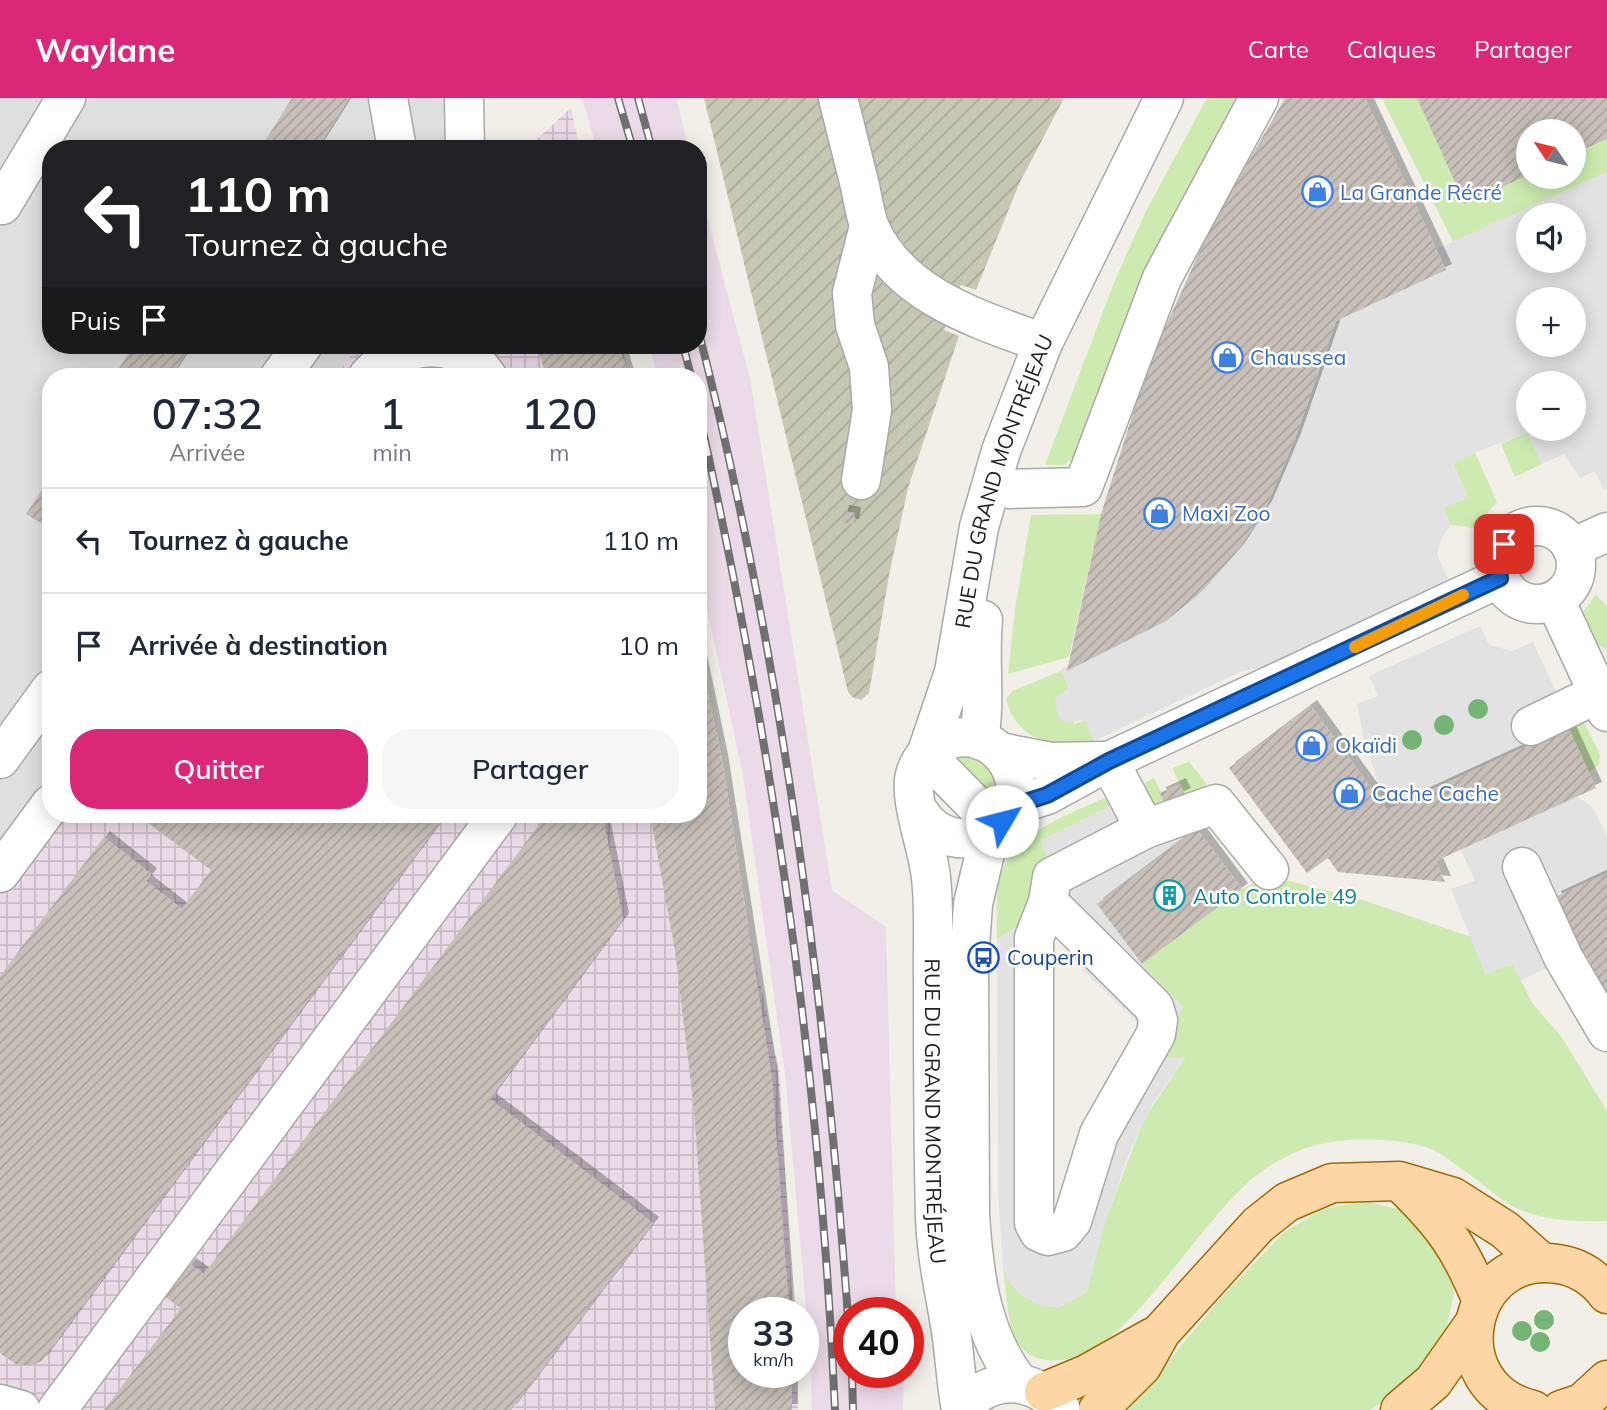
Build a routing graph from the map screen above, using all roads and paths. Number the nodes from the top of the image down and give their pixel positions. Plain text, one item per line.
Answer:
1 (66, 98) edge
2 (388, 98) edge
3 (464, 98) edge
4 (838, 98) edge
5 (1164, 98) edge
6 (1259, 98) edge
7 (395, 140) edge
8 (465, 140) edge
9 (2, 205) edge
10 (1103, 217) junction
11 (870, 226) junction
12 (1043, 343) junction
13 (399, 354) edge
14 (458, 354) edge
15 (374, 368) edge
16 (480, 368) edge
17 (861, 480) dead end
18 (1010, 489) junction
19 (1607, 532) edge
20 (1572, 548) junction
21 (1500, 578) junction
22 (1555, 600) junction
23 (42, 701) edge
24 (1603, 702) edge
25 (1531, 726) dead end
26 (989, 746) junction
27 (926, 755) junction
28 (0, 758) edge
29 (1109, 761) junction
30 (919, 812) junction
31 (42, 816) edge
32 (999, 822) junction
33 (492, 823) edge
34 (1145, 830) junction
35 (1522, 867) dead end
36 (1269, 870) dead end
37 (0, 873) edge
38 (1048, 902) junction
39 (1607, 1032) edge
40 (1399, 1181) junction
41 (1542, 1263) junction
42 (1599, 1277) edge
43 (1478, 1313) junction
44 (1161, 1332) junction
45 (1607, 1380) edge
46 (1041, 1395) edge
47 (0, 1404) edge
48 (967, 1408) edge
49 (1520, 1409) edge
50 (21, 1410) edge
51 (57, 1410) edge
52 (1098, 1410) edge
53 (1400, 1410) edge
54 (1561, 1410) edge

1 - 9 street
2 - 7 street
3 - 8 street
4 - 11 street
5 - 10 street, RUE DU GRAND MONTRÉJEAU
6 - 18 street
10 - 12 street, RUE DU GRAND MONTRÉJEAU
10 - 18 street, RUE DU GRAND MONTRÉJEAU
11 - 12 street
11 - 17 street
12 - 27 street, RUE DU GRAND MONTRÉJEAU
13 - 15 street
14 - 16 street
18 - 26 street, RUE DU GRAND MONTRÉJEAU
19 - 20 street
20 - 21 street
20 - 22 street
21 - 22 street
21 - 29 street
22 - 24 street
23 - 28 street
24 - 25 street
26 - 27 street
26 - 29 street
26 - 32 street, RUE DU GRAND MONTRÉJEAU
27 - 30 street, RUE DU GRAND MONTRÉJEAU
27 - 32 street
29 - 32 street
29 - 34 street
30 - 32 street
30 - 48 street, RUE DU GRAND MONTRÉJEAU
31 - 37 street
32 - 46 street, RUE DU GRAND MONTRÉJEAU
33 - 51 street
34 - 36 street
34 - 38 street
35 - 39 street
38 - 38 street
40 - 41 main road
40 - 43 main road
40 - 44 main road
41 - 42 main road
41 - 43 main road
43 - 49 main road
43 - 53 main road
44 - 46 main road
44 - 52 main road
45 - 54 main road
46 - 48 street, RUE DU GRAND MONTRÉJEAU
47 - 50 street

